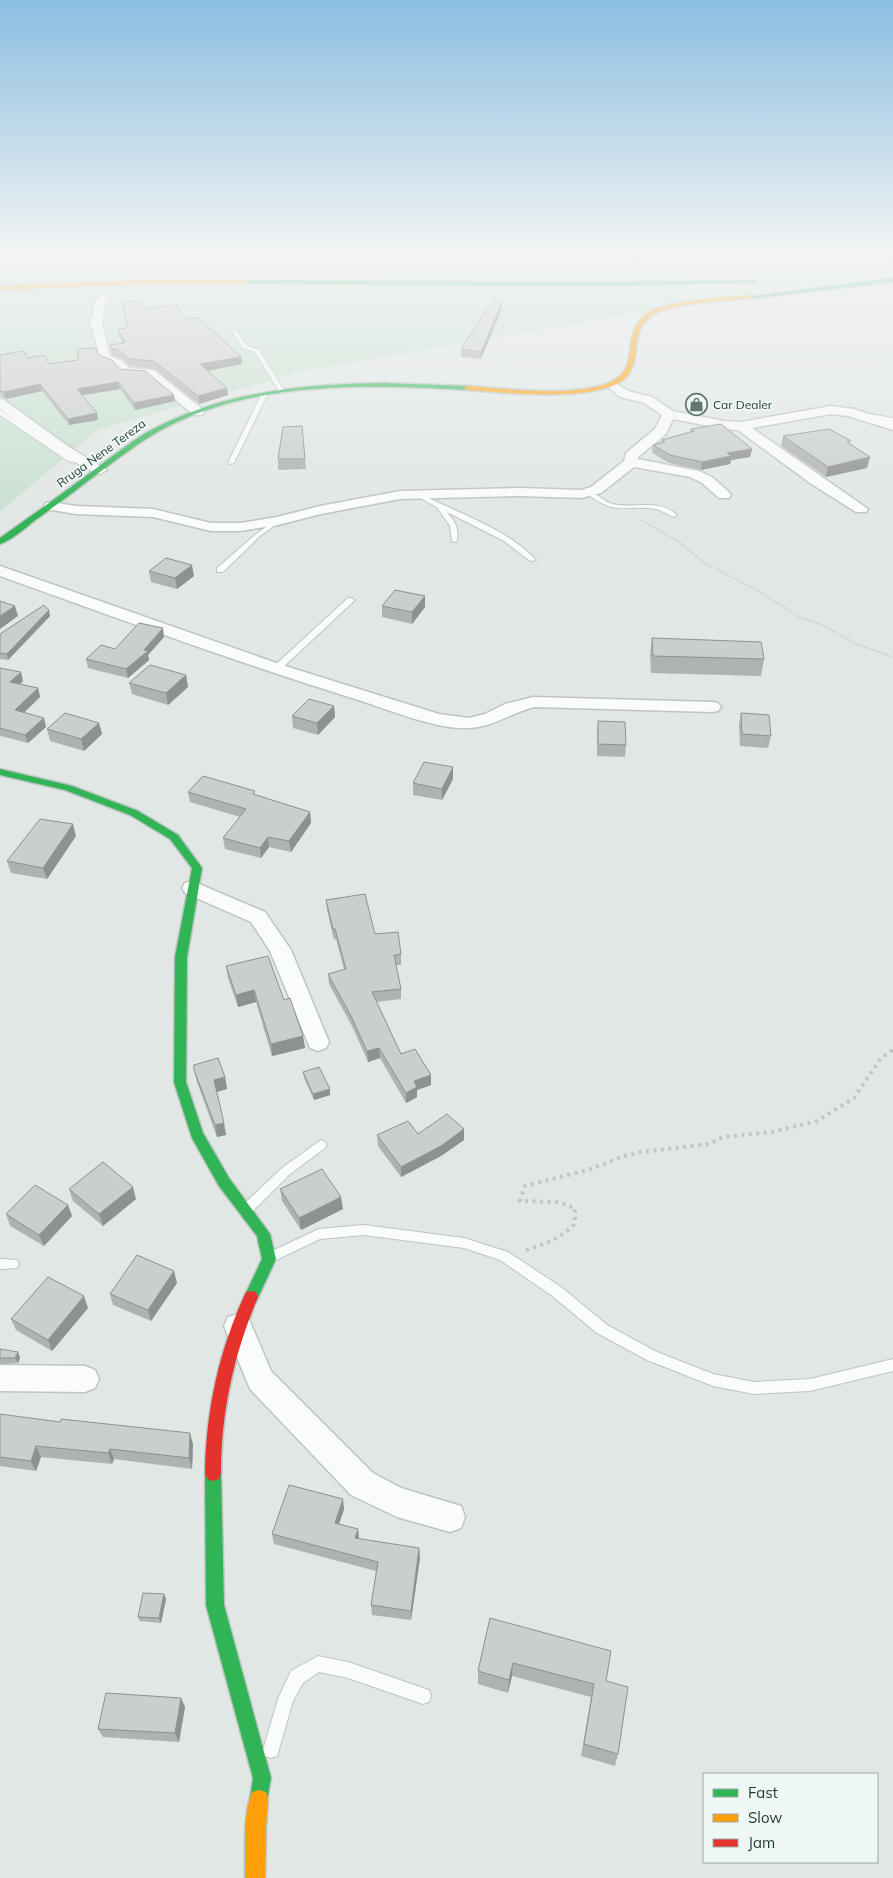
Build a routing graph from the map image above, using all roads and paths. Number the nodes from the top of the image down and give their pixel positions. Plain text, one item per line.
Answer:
1 (101, 343) edge
2 (242, 343) edge
3 (636, 343) edge
4 (612, 385) junction
5 (282, 392) junction
6 (264, 395) junction
7 (0, 403) edge
8 (0, 412) edge
9 (198, 412) junction
10 (850, 412) junction
11 (669, 414) junction
12 (893, 420) edge
13 (741, 426) junction
14 (893, 426) edge
15 (84, 462) junction
16 (231, 462) dead end
17 (631, 462) junction
18 (100, 470) junction
19 (588, 492) junction
20 (419, 495) junction
21 (724, 495) dead end
22 (51, 506) junction
23 (439, 506) junction
24 (623, 508) junction
25 (861, 510) dead end
26 (674, 515) dead end
27 (278, 521) junction
28 (454, 541) dead end
29 (0, 542) edge
30 (532, 560) dead end
31 (220, 570) dead end
32 (0, 571) edge
33 (351, 600) dead end
34 (893, 657) edge
35 (276, 669) junction
36 (712, 707) dead end
37 (0, 772) edge
38 (192, 888) junction
39 (318, 1042) dead end
40 (891, 1051) edge
41 (321, 1145) dead end
42 (245, 1210) junction
43 (504, 1256) junction
44 (269, 1259) junction
45 (238, 1326) junction
46 (893, 1365) edge
47 (0, 1378) edge
48 (85, 1379) dead end
49 (450, 1517) dead end
50 (423, 1696) dead end
51 (262, 1778) junction
52 (255, 1878) edge

1 - 9 street
2 - 5 lane
3 - 4 street
4 - 5 street, Rruga Nene Tereza
4 - 11 street
5 - 6 street, Rruga Nene Tereza
6 - 9 street, Rruga Nene Tereza
6 - 16 lane
7 - 15 street
8 - 15 lane
9 - 18 street, Rruga Nene Tereza
10 - 12 lane
10 - 13 street
10 - 14 street
11 - 13 street
11 - 17 street
13 - 25 street
15 - 18 street
17 - 19 street
17 - 21 street
18 - 22 street, Rruga Nene Tereza
19 - 20 street
19 - 24 lane
20 - 23 lane
20 - 27 street
22 - 27 street
22 - 29 street, Rruga Nene Tereza
23 - 28 lane
23 - 30 lane
24 - 26 lane
24 - 34 path
27 - 31 lane
32 - 35 street
33 - 35 lane
35 - 36 street
37 - 38 street
38 - 39 street
38 - 42 street
40 - 43 path
41 - 42 lane
42 - 44 street
43 - 44 lane
43 - 46 lane
44 - 45 street
45 - 49 street
45 - 51 street
47 - 48 street
50 - 51 lane
51 - 52 street

